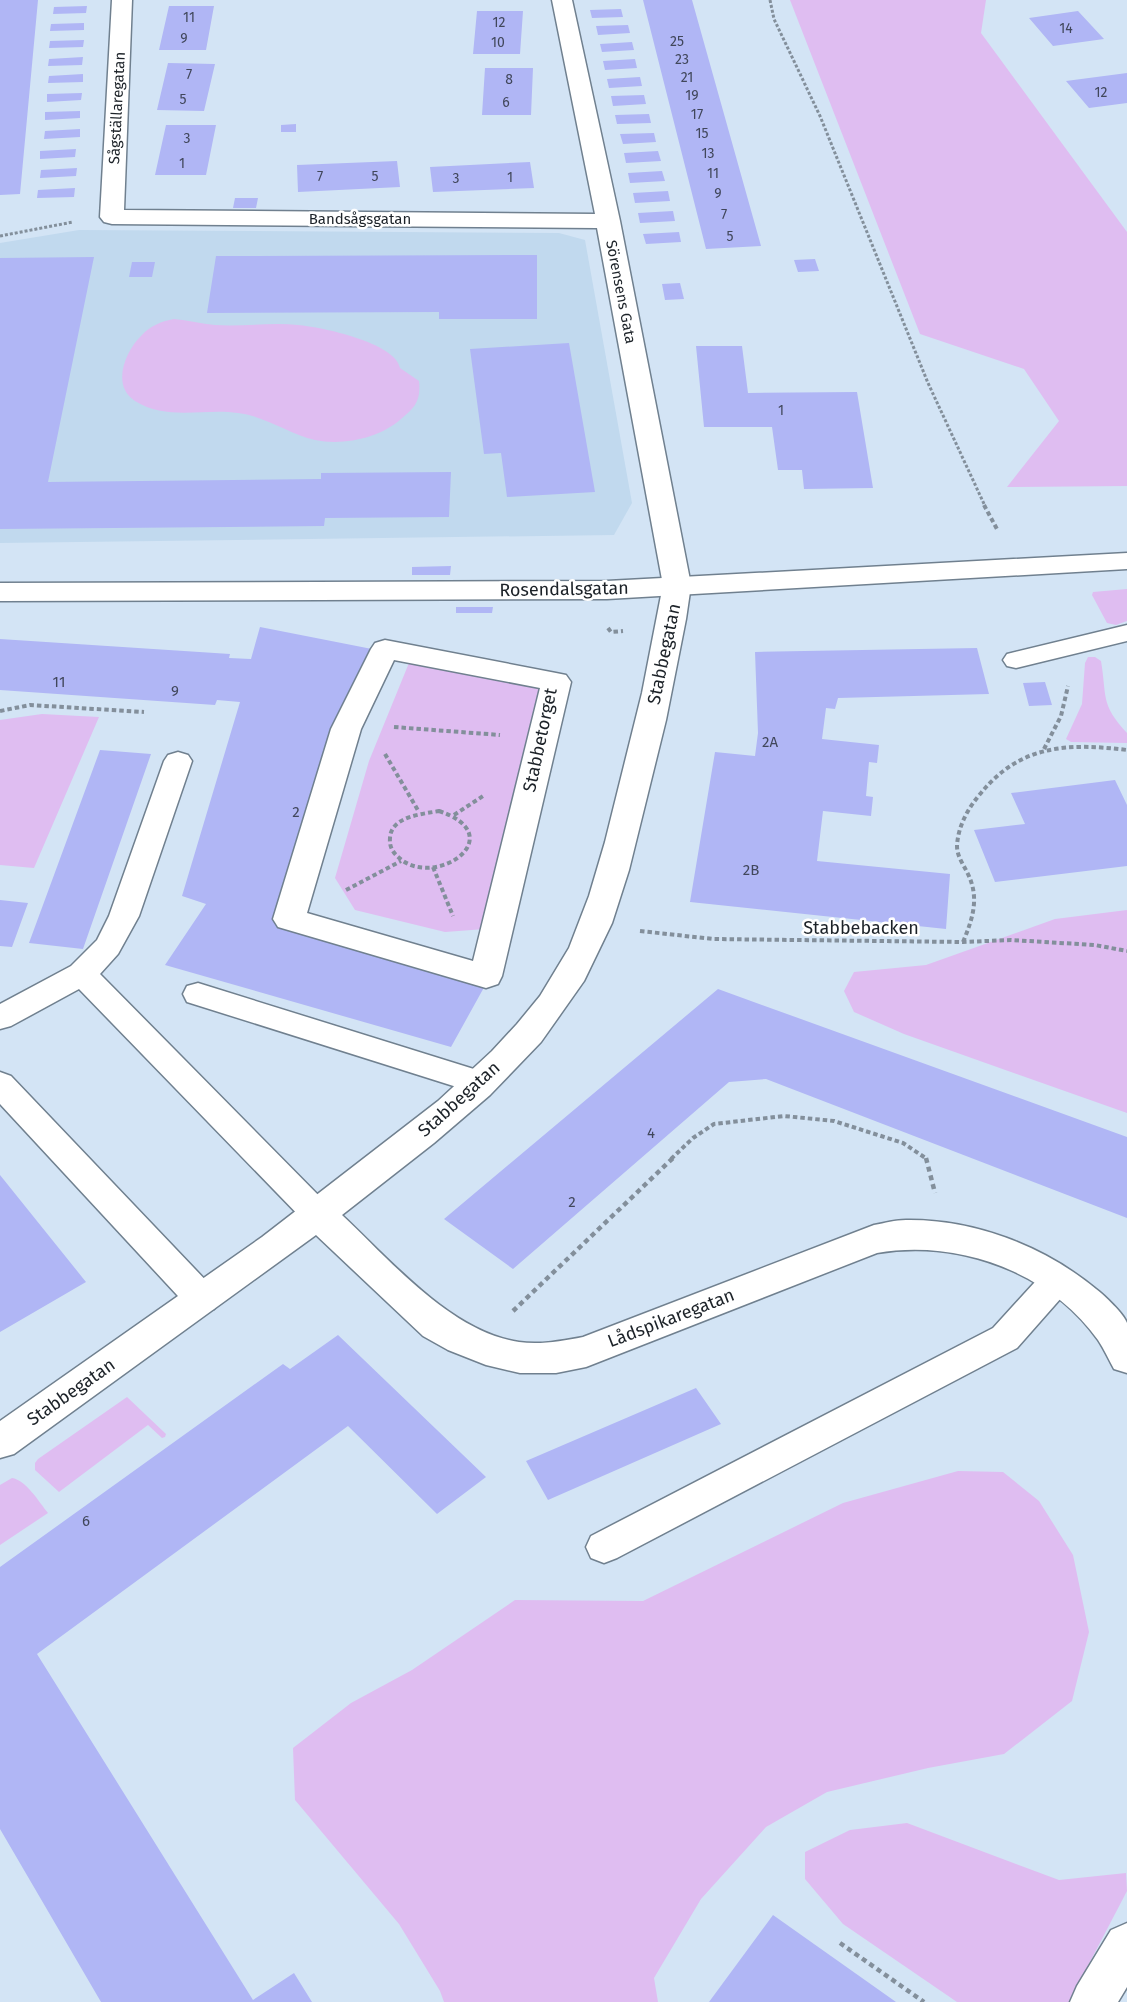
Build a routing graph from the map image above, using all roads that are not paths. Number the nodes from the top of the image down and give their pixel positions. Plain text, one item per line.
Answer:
1 (122, 0) edge
2 (562, 0) edge
3 (112, 217) joint
4 (608, 220) junction
5 (1127, 561) edge
6 (677, 585) junction
7 (0, 592) edge
8 (1127, 633) edge
9 (1016, 660) dead end
10 (178, 761) dead end
11 (492, 950) joint
12 (82, 975) junction
13 (198, 994) dead end
14 (0, 1018) edge
15 (482, 1083) junction
16 (0, 1084) edge
17 (318, 1215) junction
18 (1057, 1280) junction
19 (202, 1299) junction
20 (1127, 1359) edge
21 (0, 1442) edge
22 (604, 1547) dead end
23 (1127, 1945) edge
24 (1093, 2002) edge

1 - 3 street, Sågställaregatan
2 - 4 street, Sörensens Gata
3 - 4 street, Bandsågsgatan
4 - 6 street, Sörensens Gata
5 - 6 street, Rosendalsgatan
6 - 7 street, Rosendalsgatan
6 - 15 street, Stabbegatan
8 - 9 lane
10 - 12 lane
11 - 11 street, Stabbetorget
12 - 14 lane
12 - 17 lane
13 - 15 lane
15 - 17 street, Stabbegatan
16 - 19 lane
17 - 18 street, Lådspikaregatan
17 - 19 street, Stabbegatan
18 - 20 street, Lådspikaregatan
18 - 22 lane
19 - 21 street, Stabbegatan
23 - 24 street

